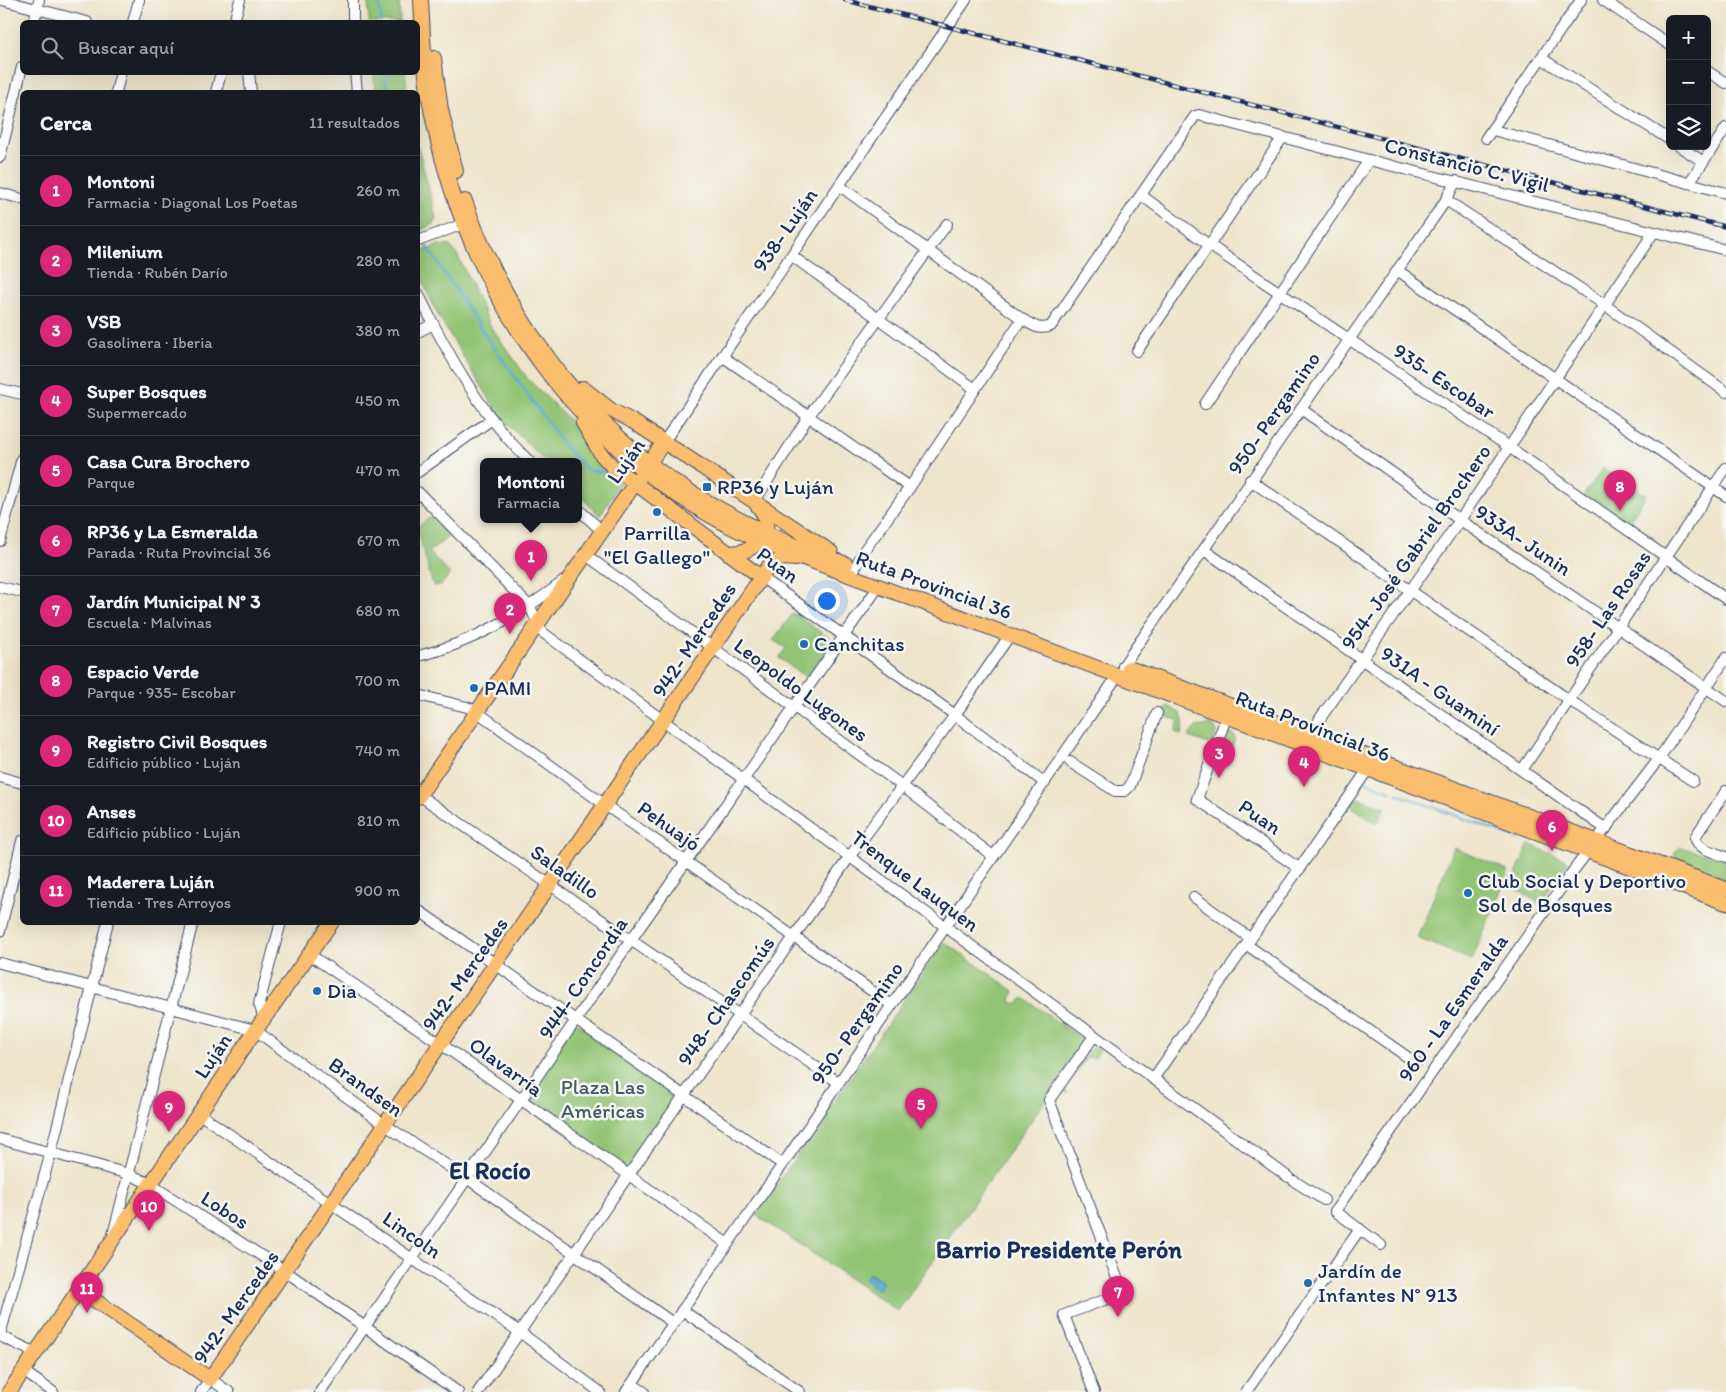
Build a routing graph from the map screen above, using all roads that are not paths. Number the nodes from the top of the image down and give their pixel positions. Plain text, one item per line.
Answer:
1 (2, 0) edge
2 (139, 0) edge
3 (353, 0) edge
4 (421, 0) edge
5 (430, 0) edge
6 (966, 0) edge
7 (1581, 0) edge
8 (1603, 0) edge
9 (240, 1) edge
10 (38, 5) edge
11 (34, 20) edge
12 (81, 20) edge
13 (134, 20) edge
14 (235, 20) edge
15 (243, 20) edge
16 (353, 20) edge
17 (1666, 42) edge
18 (1541, 58) junction
19 (1711, 74) edge
20 (20, 75) edge
21 (120, 75) edge
22 (220, 75) edge
23 (249, 75) edge
24 (355, 75) edge
25 (1726, 83) edge
26 (116, 90) edge
27 (216, 90) edge
28 (251, 90) edge
29 (357, 90) edge
30 (1726, 128) edge
31 (1283, 137) junction
32 (1666, 137) edge
33 (1686, 150) edge
34 (0, 157) edge
35 (1369, 160) junction
36 (1702, 160) junction
37 (1456, 181) junction
38 (1689, 183) junction
39 (840, 186) junction
40 (0, 193) edge
41 (1726, 193) edge
42 (1140, 195) junction
43 (20, 198) edge
44 (1446, 200) junction
45 (463, 224) junction
46 (946, 224) dead end
47 (1654, 232) junction
48 (420, 240) edge
49 (1209, 245) junction
50 (927, 249) junction
51 (1726, 250) edge
52 (792, 256) junction
53 (1397, 270) junction
54 (1278, 292) junction
55 (420, 297) edge
56 (1605, 305) junction
57 (878, 318) junction
58 (522, 319) junction
59 (1022, 319) junction
60 (433, 324) junction
61 (420, 331) edge
62 (1348, 339) junction
63 (1138, 351) dead end
64 (722, 356) junction
65 (551, 378) junction
66 (1556, 378) junction
67 (0, 389) edge
68 (975, 390) junction
69 (1726, 392) edge
70 (20, 394) edge
71 (1205, 404) dead end
72 (1301, 409) junction
73 (808, 417) junction
74 (492, 419) junction
75 (663, 443) junction
76 (1509, 447) junction
77 (526, 458) edge
78 (20, 466) edge
79 (646, 467) junction
80 (1726, 468) edge
81 (420, 471) edge
82 (1250, 480) junction
83 (635, 484) junction
84 (910, 487) junction
85 (1713, 487) junction
86 (420, 494) edge
87 (1726, 496) edge
88 (754, 502) junction
89 (582, 513) edge
90 (1460, 520) junction
91 (602, 531) junction
92 (762, 537) junction
93 (0, 541) edge
94 (1204, 550) junction
95 (728, 553) junction
96 (586, 555) junction
97 (1665, 558) junction
98 (817, 563) junction
99 (855, 568) junction
100 (572, 574) junction
101 (761, 577) junction
102 (879, 586) junction
103 (0, 587) edge
104 (1411, 590) junction
105 (20, 592) edge
106 (1726, 599) edge
107 (530, 607) junction
108 (538, 623) junction
109 (1619, 626) junction
110 (1010, 635) junction
111 (844, 636) junction
112 (712, 649) junction
113 (420, 655) edge
114 (1726, 658) edge
115 (1361, 659) junction
116 (1121, 671) junction
117 (1706, 687) junction
118 (420, 695) edge
119 (1569, 700) junction
120 (1726, 701) edge
121 (794, 708) junction
122 (476, 711) junction
123 (1157, 713) dead end
124 (955, 715) junction
125 (1227, 715) junction
126 (664, 720) junction
127 (1314, 736) junction
128 (1658, 760) junction
129 (1070, 762) dead end
130 (1369, 768) junction
131 (1522, 770) junction
132 (0, 777) edge
133 (744, 777) junction
134 (1693, 781) dead end
135 (20, 783) edge
136 (1045, 783) junction
137 (901, 785) junction
138 (1726, 791) edge
139 (420, 793) edge
140 (420, 797) edge
141 (605, 805) junction
142 (1606, 829) junction
143 (1592, 846) junction
144 (20, 849) edge
145 (850, 856) junction
146 (993, 856) junction
147 (1726, 857) edge
148 (686, 861) junction
149 (1300, 869) junction
150 (551, 884) junction
151 (1726, 889) edge
152 (1194, 897) dead end
153 (1726, 903) edge
154 (420, 911) edge
155 (107, 925) edge
156 (192, 925) edge
157 (280, 925) edge
158 (330, 925) edge
159 (947, 929) junction
160 (0, 931) edge
161 (794, 937) junction
162 (631, 940) junction
163 (1249, 942) junction
164 (310, 955) junction
165 (0, 963) edge
166 (496, 964) junction
167 (92, 988) junction
168 (892, 1005) junction
169 (172, 1010) junction
170 (740, 1016) junction
171 (264, 1018) junction
172 (575, 1022) junction
173 (255, 1030) junction
174 (1094, 1036) junction
175 (442, 1043) junction
176 (1424, 1068) junction
177 (1153, 1079) junction
178 (838, 1082) junction
179 (684, 1094) junction
180 (521, 1102) junction
181 (198, 1113) junction
182 (385, 1125) junction
183 (0, 1139) edge
184 (51, 1152) junction
185 (782, 1164) junction
186 (129, 1174) junction
187 (629, 1176) junction
188 (468, 1179) junction
189 (150, 1184) junction
190 (332, 1202) junction
191 (1332, 1206) junction
192 (1360, 1229) junction
193 (728, 1244) junction
194 (110, 1245) junction
195 (1381, 1245) dead end
196 (575, 1254) junction
197 (413, 1258) junction
198 (285, 1271) junction
199 (80, 1290) junction
200 (682, 1310) junction
201 (673, 1323) junction
202 (365, 1327) junction
203 (521, 1333) junction
204 (0, 1335) edge
205 (36, 1353) junction
206 (23, 1371) junction
207 (210, 1379) junction
208 (629, 1388) edge
209 (8, 1392) edge
210 (53, 1392) edge
211 (201, 1392) edge
212 (229, 1392) edge
213 (320, 1392) edge
214 (458, 1392) edge
215 (478, 1392) edge
216 (600, 1392) edge
217 (644, 1392) edge
218 (800, 1392) edge
219 (1094, 1392) edge
220 (1246, 1392) edge

1 - 10 street
2 - 13 street
3 - 16 street
4 - 45 main road, Ruta Provincial 36
5 - 58 main road, Ruta Provincial 36
6 - 39 street, 938- Luján
7 - 18 street
8 - 17 street
9 - 14 street
9 - 15 street
10 - 11 street
10 - 12 street
18 - 32 street
18 - 38 street
19 - 25 street
20 - 34 street
21 - 26 street
22 - 27 street
23 - 28 street
24 - 29 street
30 - 36 street
31 - 35 street, Constancio C. Vigil
31 - 42 street, Constancio C. Vigil
31 - 49 street
33 - 36 street
35 - 37 street, Constancio C. Vigil
35 - 54 street
36 - 38 street
37 - 44 street, 950- Pergamino
37 - 47 street, Constancio C. Vigil
38 - 41 street
39 - 50 street
39 - 52 street, 938- Luján
40 - 43 street
42 - 49 street, 935- Escobar
42 - 59 street
44 - 53 street, 950- Pergamino
44 - 56 street
45 - 48 street
45 - 65 main road, Ruta Provincial 36
46 - 50 street
47 - 51 street, Constancio C. Vigil
47 - 56 street, 954- José Gabriel Brochero
49 - 54 street, 935- Escobar
49 - 63 street
50 - 57 street
50 - 59 street
52 - 57 street
52 - 64 street, 938- Luján
53 - 62 street, 950- Pergamino
53 - 66 street
54 - 62 street, 935- Escobar
54 - 71 street
55 - 60 street
56 - 66 street, 954- José Gabriel Brochero
56 - 69 street
57 - 68 street
57 - 73 street
58 - 75 main road
58 - 79 main road, Ruta Provincial 36
59 - 68 street
60 - 61 street
60 - 74 street
62 - 72 street, 950- Pergamino
62 - 76 street, 935- Escobar
64 - 73 street
64 - 75 street, 938- Luján
65 - 79 main road, Ruta Provincial 36
65 - 83 main road, Puan
66 - 76 street, 954- José Gabriel Brochero
66 - 85 street
67 - 70 street
68 - 84 street
72 - 82 street, 950- Pergamino
72 - 90 street, 933A- Junin
73 - 84 street
73 - 88 street
74 - 77 street
74 - 81 street
75 - 79 main road, Luján
75 - 88 main road
76 - 90 street, 954- José Gabriel Brochero
76 - 97 street, 935- Escobar
78 - 93 street
79 - 83 main road, Luján
79 - 92 main road, Ruta Provincial 36
80 - 85 street, 958- Las Rosas
82 - 94 street, 950- Pergamino
82 - 104 street
83 - 91 main road, Luján
83 - 95 main road, Puan
84 - 99 street
85 - 87 street
85 - 97 street, 958- Las Rosas
86 - 107 street, Trenque Lauquen
88 - 92 main road
88 - 99 main road
89 - 91 street
90 - 104 street, 954- José Gabriel Brochero
90 - 109 street, 933A- Junin
91 - 96 main road, Luján
92 - 95 main road
92 - 98 main road, Ruta Provincial 36
92 - 99 main road, Ruta Provincial 36
94 - 115 street, 931A - Guaminí
94 - 116 street, 950- Pergamino
95 - 101 main road, Puan
96 - 100 main road, Luján
96 - 112 street, Leopoldo Lugones
97 - 106 street, 935- Escobar
97 - 109 street, 958- Las Rosas
98 - 101 main road, 942- Mercedes
98 - 102 main road, Ruta Provincial 36
99 - 116 main road, Ruta Provincial 36
100 - 107 street
100 - 108 main road, Luján
101 - 111 street, Puan
101 - 112 main road, 942- Mercedes
102 - 110 main road, Ruta Provincial 36
102 - 111 street, 944- Concordia
103 - 105 street
104 - 115 street, 954- José Gabriel Brochero
104 - 119 street
107 - 108 street, Trenque Lauquen
107 - 113 street
108 - 122 main road, Luján
108 - 126 street, Trenque Lauquen
109 - 117 street, 933A- Junin
109 - 119 street, 958- Las Rosas
110 - 116 main road, Ruta Provincial 36
110 - 124 street, 948- Chascomús
111 - 121 street, 944- Concordia
111 - 124 street, Puan
112 - 121 street, Leopoldo Lugones
112 - 126 main road, 942- Mercedes
114 - 117 street, 960 - La Esmeralda
115 - 127 street, 954- José Gabriel Brochero
115 - 131 street, 931A - Guaminí
116 - 125 main road, Ruta Provincial 36
116 - 127 main road, Ruta Provincial 36
116 - 136 street, 950- Pergamino
117 - 120 street, 933A- Junin
117 - 128 street, 960 - La Esmeralda
118 - 122 street, Pehuajó
119 - 128 street
119 - 131 street, 958- Las Rosas
121 - 133 street, 944- Concordia
121 - 137 street, Leopoldo Lugones
122 - 139 main road, Luján
122 - 141 street, Pehuajó
123 - 129 street
124 - 136 street, Puan
124 - 137 street, 948- Chascomús
125 - 130 main road, Ruta Provincial 36
125 - 149 street, Puan
126 - 133 street, Trenque Lauquen
126 - 141 main road, 942- Mercedes
127 - 143 main road, Ruta Provincial 36
128 - 134 street
128 - 142 street, 960 - La Esmeralda
130 - 143 main road, Ruta Provincial 36
130 - 149 street
131 - 142 street, 931A - Guaminí
132 - 135 street
133 - 145 street, Trenque Lauquen
133 - 148 street, 944- Concordia
136 - 146 street, 950- Pergamino
137 - 145 street, 948- Chascomús
137 - 146 street, Leopoldo Lugones
138 - 147 street
140 - 150 street, Saladillo
141 - 148 street, Pehuajó
141 - 150 main road, 942- Mercedes
142 - 143 street, 960 - La Esmeralda
143 - 151 main road, Ruta Provincial 36
143 - 153 main road, Ruta Provincial 36
143 - 176 street, 960 - La Esmeralda
144 - 160 street
145 - 159 street, Trenque Lauquen
145 - 161 street, 948- Chascomús
146 - 159 street, 950- Pergamino
148 - 161 street, Pehuajó
148 - 162 street, 944- Concordia
149 - 163 street
150 - 162 street, Saladillo
150 - 166 main road, 942- Mercedes
152 - 163 street
154 - 166 street
155 - 167 street
156 - 169 street
157 - 171 street
158 - 164 main road, Luján
159 - 168 street, 950- Pergamino
159 - 174 street, Trenque Lauquen
161 - 168 street, Pehuajó
161 - 170 street, 948- Chascomús
162 - 170 street, Saladillo
162 - 172 street, 944- Concordia
163 - 176 street
163 - 177 street
164 - 171 main road, Luján
164 - 175 street, Olavarría
165 - 167 street, Brandsen
166 - 172 street
166 - 175 main road, 942- Mercedes
167 - 169 street, Brandsen
167 - 184 street
168 - 178 street, 950- Pergamino
169 - 173 street, Brandsen
169 - 186 street
170 - 178 street, Saladillo
170 - 179 street, 948- Chascomús
171 - 173 main road, Luján
172 - 179 street
172 - 180 street, 944- Concordia
173 - 181 main road, Luján
173 - 182 street, Brandsen
174 - 177 street, Trenque Lauquen
174 - 219 street
175 - 180 street, Olavarría
175 - 182 main road, 942- Mercedes
176 - 191 street, 960 - La Esmeralda
177 - 191 street, Trenque Lauquen
178 - 185 street, 950- Pergamino
179 - 185 street
179 - 187 street, 948- Chascomús
180 - 187 street, Olavarría
180 - 188 street, 944- Concordia
181 - 189 main road, Luján
181 - 190 street, Lincoln
182 - 188 street, Brandsen
182 - 190 main road, 942- Mercedes
183 - 184 street, Lobos
184 - 186 street, Lobos
184 - 204 street
185 - 193 street, 950- Pergamino
186 - 189 street, Lobos
186 - 194 street
187 - 193 street, Olavarría
187 - 196 street, 948- Chascomús
188 - 196 street, Brandsen
188 - 197 street, 944- Concordia
189 - 194 main road, Luján
189 - 198 street, Lobos
190 - 197 street, Lincoln
190 - 198 main road, 942- Mercedes
191 - 192 street, Trenque Lauquen
192 - 195 street, Trenque Lauquen
192 - 220 street
193 - 200 street, 950- Pergamino
194 - 199 main road, Luján
196 - 201 street, Brandsen
196 - 203 street, 948- Chascomús
197 - 202 street, 944- Concordia
197 - 203 street, Lincoln
198 - 202 street, Lobos
198 - 207 main road, 942- Mercedes
199 - 205 main road
199 - 207 main road
200 - 201 street, 950- Pergamino
200 - 218 street
201 - 208 street, 950- Pergamino
202 - 213 street, 944- Concordia
202 - 214 street, Lobos
203 - 215 street, 948- Chascomús
203 - 216 street, Lincoln
204 - 205 street
205 - 206 main road
206 - 209 main road
206 - 210 street
207 - 211 street, 942- Mercedes
207 - 212 street
208 - 217 street

